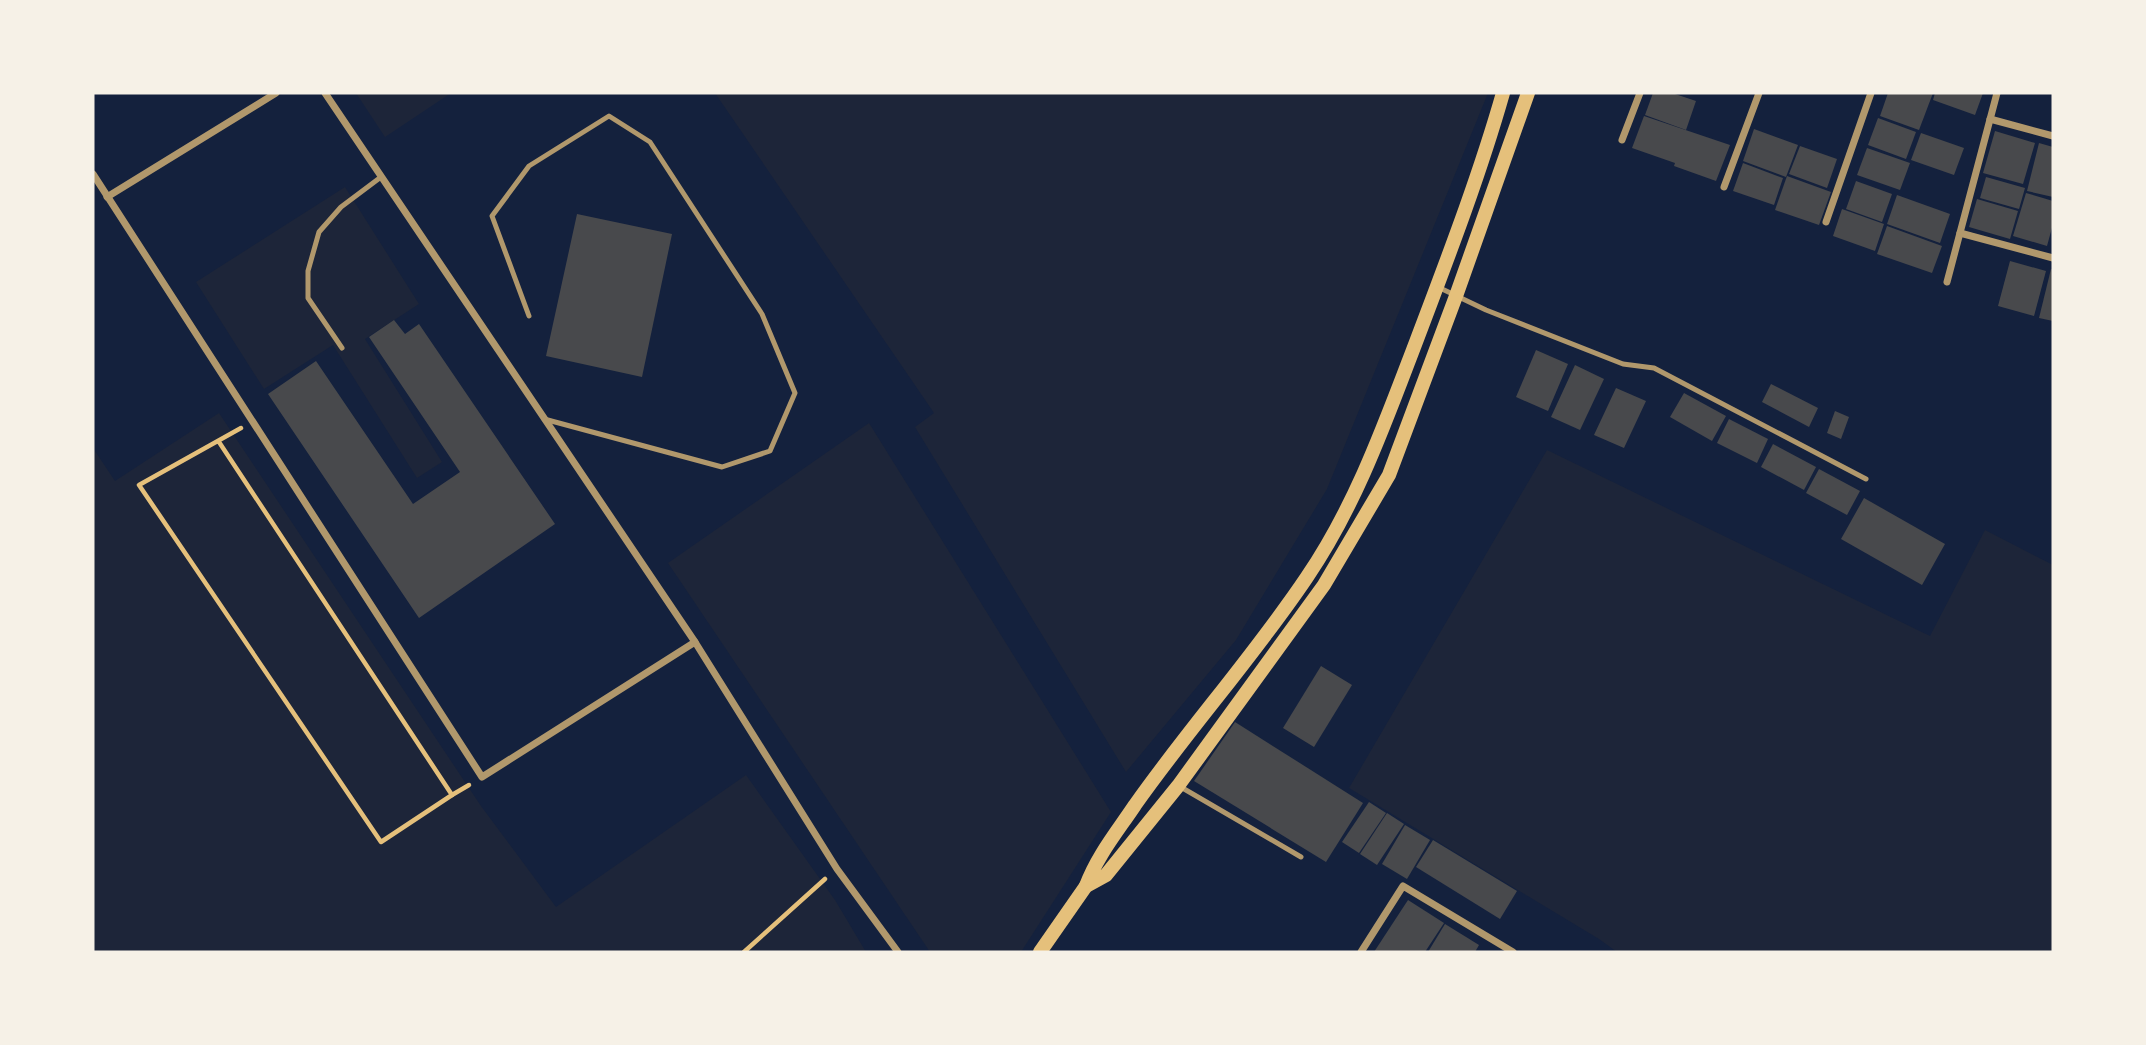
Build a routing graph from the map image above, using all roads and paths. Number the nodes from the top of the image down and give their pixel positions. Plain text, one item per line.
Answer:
1 (276, 93) edge
2 (325, 93) edge
3 (1503, 93) edge
4 (1528, 93) edge
5 (1640, 93) edge
6 (1759, 93) edge
7 (1871, 93) edge
8 (1997, 93) edge
9 (1990, 119) junction
10 (2053, 136) edge
11 (1622, 140) dead end
12 (93, 174) edge
13 (381, 177) junction
14 (1724, 187) dead end
15 (107, 197) junction
16 (1826, 222) dead end
17 (1960, 233) junction
18 (2053, 258) edge
19 (1947, 282) dead end
20 (1437, 287) junction
21 (1456, 296) junction
22 (528, 316) dead end
23 (342, 348) dead end
24 (544, 419) junction
25 (252, 422) junction
26 (219, 442) junction
27 (1866, 480) dead end
28 (695, 642) junction
29 (1178, 786) junction
30 (1301, 857) dead end
31 (836, 869) junction
32 (1086, 886) junction
33 (744, 952) edge
34 (898, 952) edge
35 (1040, 952) edge
36 (1361, 952) edge
37 (1513, 952) edge

1 - 15 street
2 - 13 street
3 - 20 main road
4 - 21 main road
5 - 11 street
6 - 14 street
7 - 16 street
8 - 9 street
9 - 10 street
9 - 17 street
12 - 15 street
13 - 23 lane
13 - 24 street
15 - 25 street
17 - 18 street
17 - 19 street
20 - 21 lane
20 - 32 main road
21 - 27 lane
21 - 29 main road
22 - 24 lane
24 - 28 street
25 - 26 path
25 - 28 street
26 - 26 path
28 - 31 street
29 - 30 lane
29 - 32 main road
31 - 33 path
31 - 34 street
32 - 35 main road
36 - 37 street

